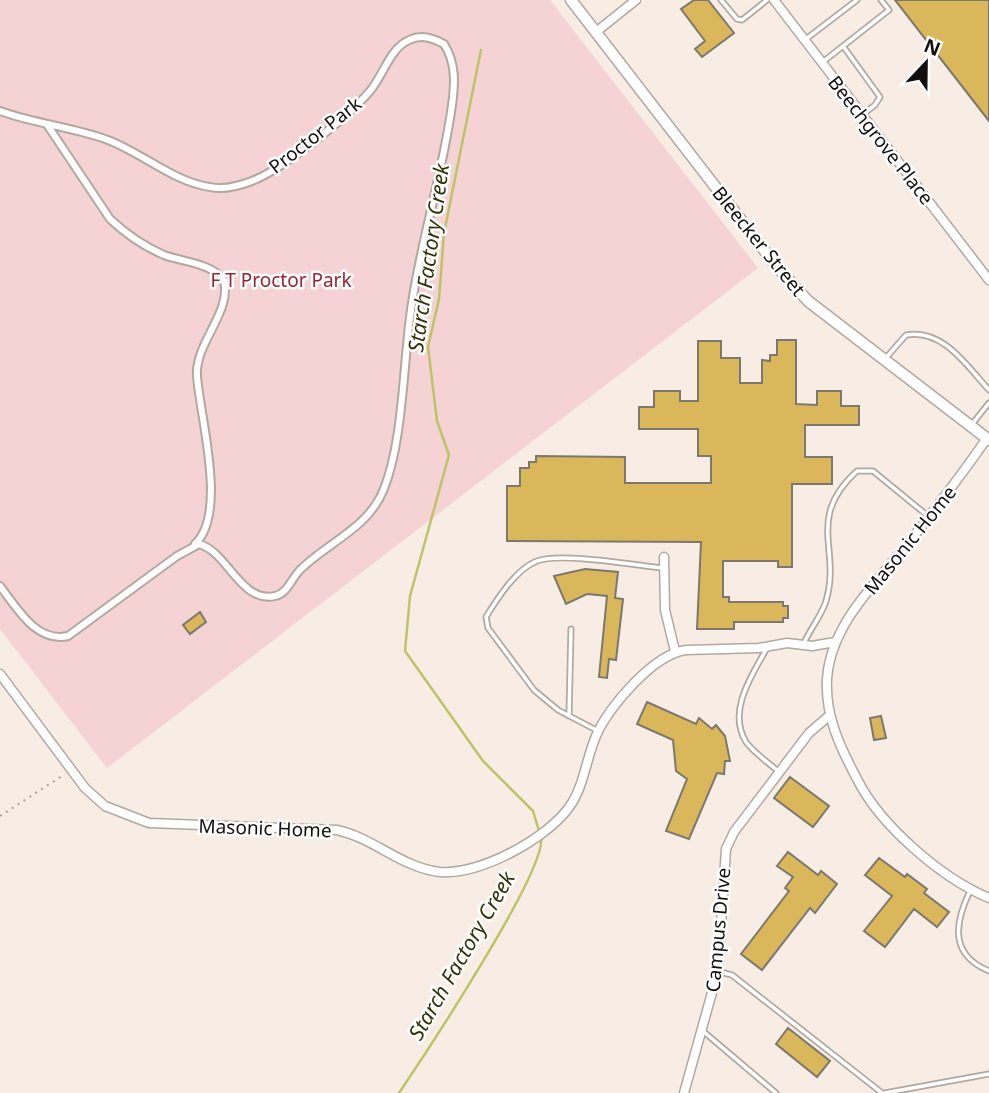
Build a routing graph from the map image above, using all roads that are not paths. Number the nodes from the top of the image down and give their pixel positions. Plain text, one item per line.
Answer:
1 (571, 0) edge
2 (636, 0) edge
3 (722, 0) edge
4 (767, 0) edge
5 (774, 0) edge
6 (857, 0) edge
7 (881, 0) edge
8 (596, 32) junction
9 (804, 40) junction
10 (843, 46) junction
11 (821, 63) junction
12 (0, 111) edge
13 (862, 116) junction
14 (48, 126) junction
15 (989, 279) edge
16 (884, 361) junction
17 (989, 390) edge
18 (989, 403) edge
19 (970, 426) junction
20 (988, 439) edge
21 (929, 517) junction
22 (194, 545) junction
23 (664, 557) dead end
24 (664, 568) junction
25 (0, 586) edge
26 (571, 629) dead end
27 (835, 642) junction
28 (803, 645) junction
29 (768, 646) junction
30 (675, 651) junction
31 (0, 674) edge
32 (3, 684) edge
33 (830, 715) junction
34 (569, 716) junction
35 (598, 731) junction
36 (779, 773) junction
37 (971, 889) junction
38 (989, 898) edge
39 (718, 971) junction
40 (989, 971) edge
41 (704, 1032) junction
42 (989, 1074) edge
43 (684, 1093) edge
44 (776, 1093) edge
45 (883, 1093) edge

1 - 8 street, Bleecker Street
2 - 8 street
3 - 4 lane
5 - 9 street, Beechgrove Place
6 - 9 lane
7 - 10 lane
8 - 16 street, Bleecker Street
9 - 11 street, Beechgrove Place
10 - 11 lane
10 - 13 lane
11 - 13 street, Beechgrove Place
12 - 14 street, Proctor Park
13 - 15 street, Beechgrove Place
14 - 22 street
14 - 22 street, Proctor Park
16 - 17 lane
16 - 19 street, Bleecker Street
18 - 19 lane
19 - 20 street, Bleecker Street
20 - 21 street, Masonic Home
21 - 27 street, Masonic Home
21 - 28 lane
22 - 25 street
23 - 24 street
24 - 30 street
24 - 34 lane
26 - 34 lane
27 - 28 street
27 - 33 street, Masonic Home
28 - 29 street
29 - 30 street
29 - 36 lane
30 - 35 street, Masonic Home
31 - 32 street, Masonic Home
32 - 35 street, Masonic Home
33 - 36 street, Campus Drive
33 - 37 street, Masonic Home
34 - 35 lane
36 - 39 street, Campus Drive
37 - 38 street, Masonic Home
37 - 40 lane
39 - 41 street, Campus Drive
39 - 45 lane
41 - 43 street, Campus Drive
41 - 44 lane
42 - 45 lane

